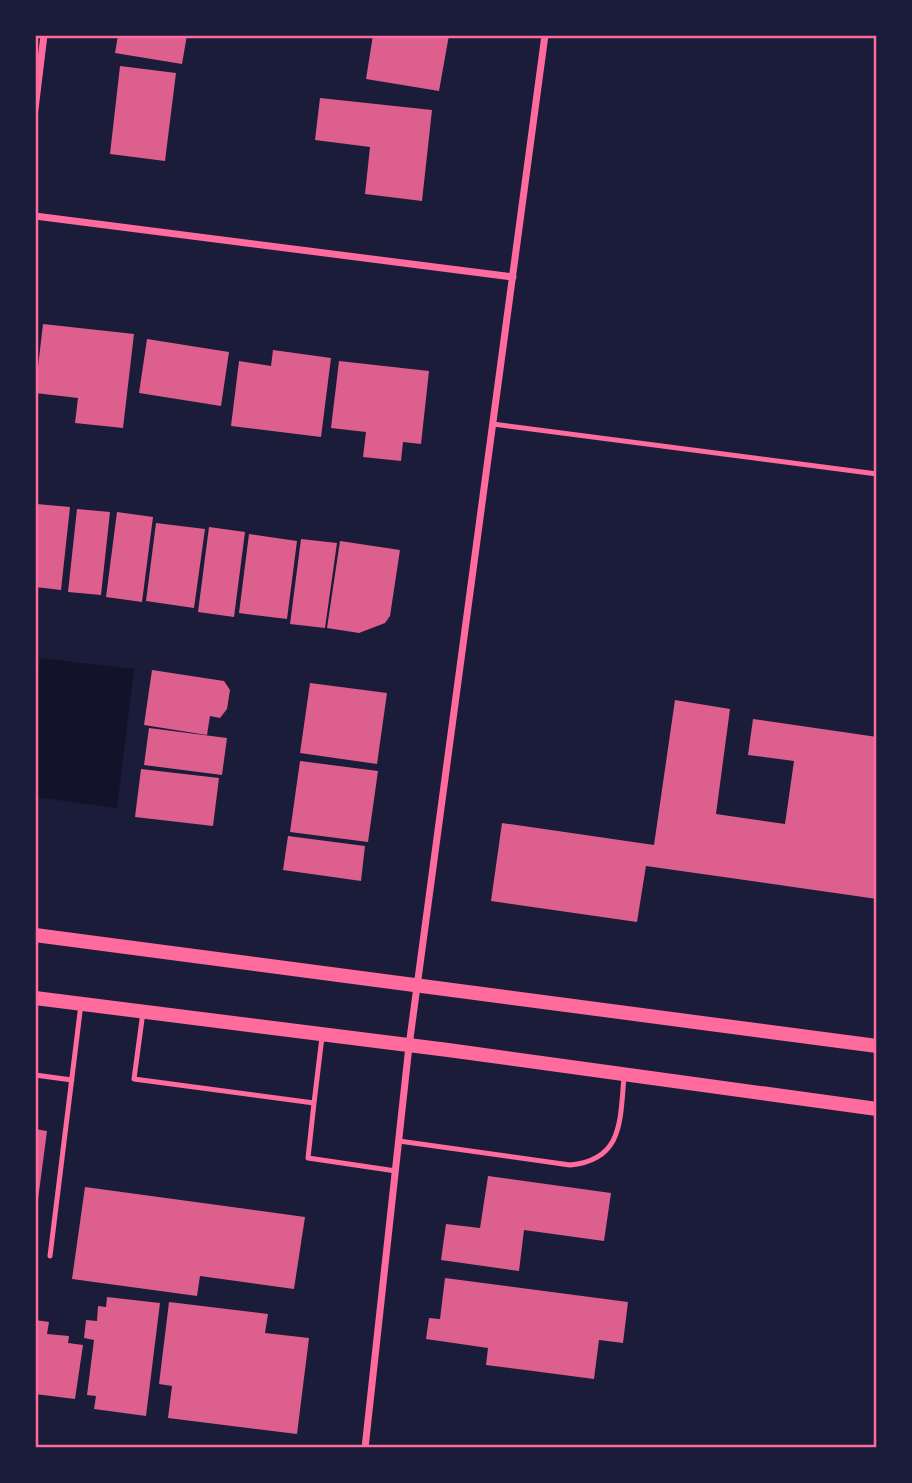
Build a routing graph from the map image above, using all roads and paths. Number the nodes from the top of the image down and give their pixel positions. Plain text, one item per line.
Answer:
1 (44, 35) edge
2 (545, 35) edge
3 (35, 109) edge
4 (35, 216) edge
5 (513, 277) junction
6 (493, 424) junction
7 (877, 474) edge
8 (35, 935) edge
9 (417, 986) junction
10 (35, 998) edge
11 (81, 1004) junction
12 (143, 1012) junction
13 (322, 1035) junction
14 (410, 1046) junction
15 (877, 1046) edge
16 (624, 1074) junction
17 (35, 1075) edge
18 (72, 1080) junction
19 (314, 1103) junction
20 (877, 1110) edge
21 (399, 1141) junction
22 (396, 1171) junction
23 (50, 1256) dead end
24 (365, 1448) edge

1 - 3 street
2 - 5 street
4 - 5 street
5 - 6 street
6 - 7 lane
6 - 9 street
8 - 9 main road
9 - 14 street
9 - 15 main road
10 - 11 main road
11 - 12 main road
11 - 18 lane
12 - 13 main road
12 - 19 lane
13 - 14 main road
13 - 19 lane
14 - 16 main road
14 - 21 street
16 - 20 main road
16 - 21 lane
17 - 18 lane
18 - 23 lane
19 - 22 lane
21 - 22 street
22 - 24 street

